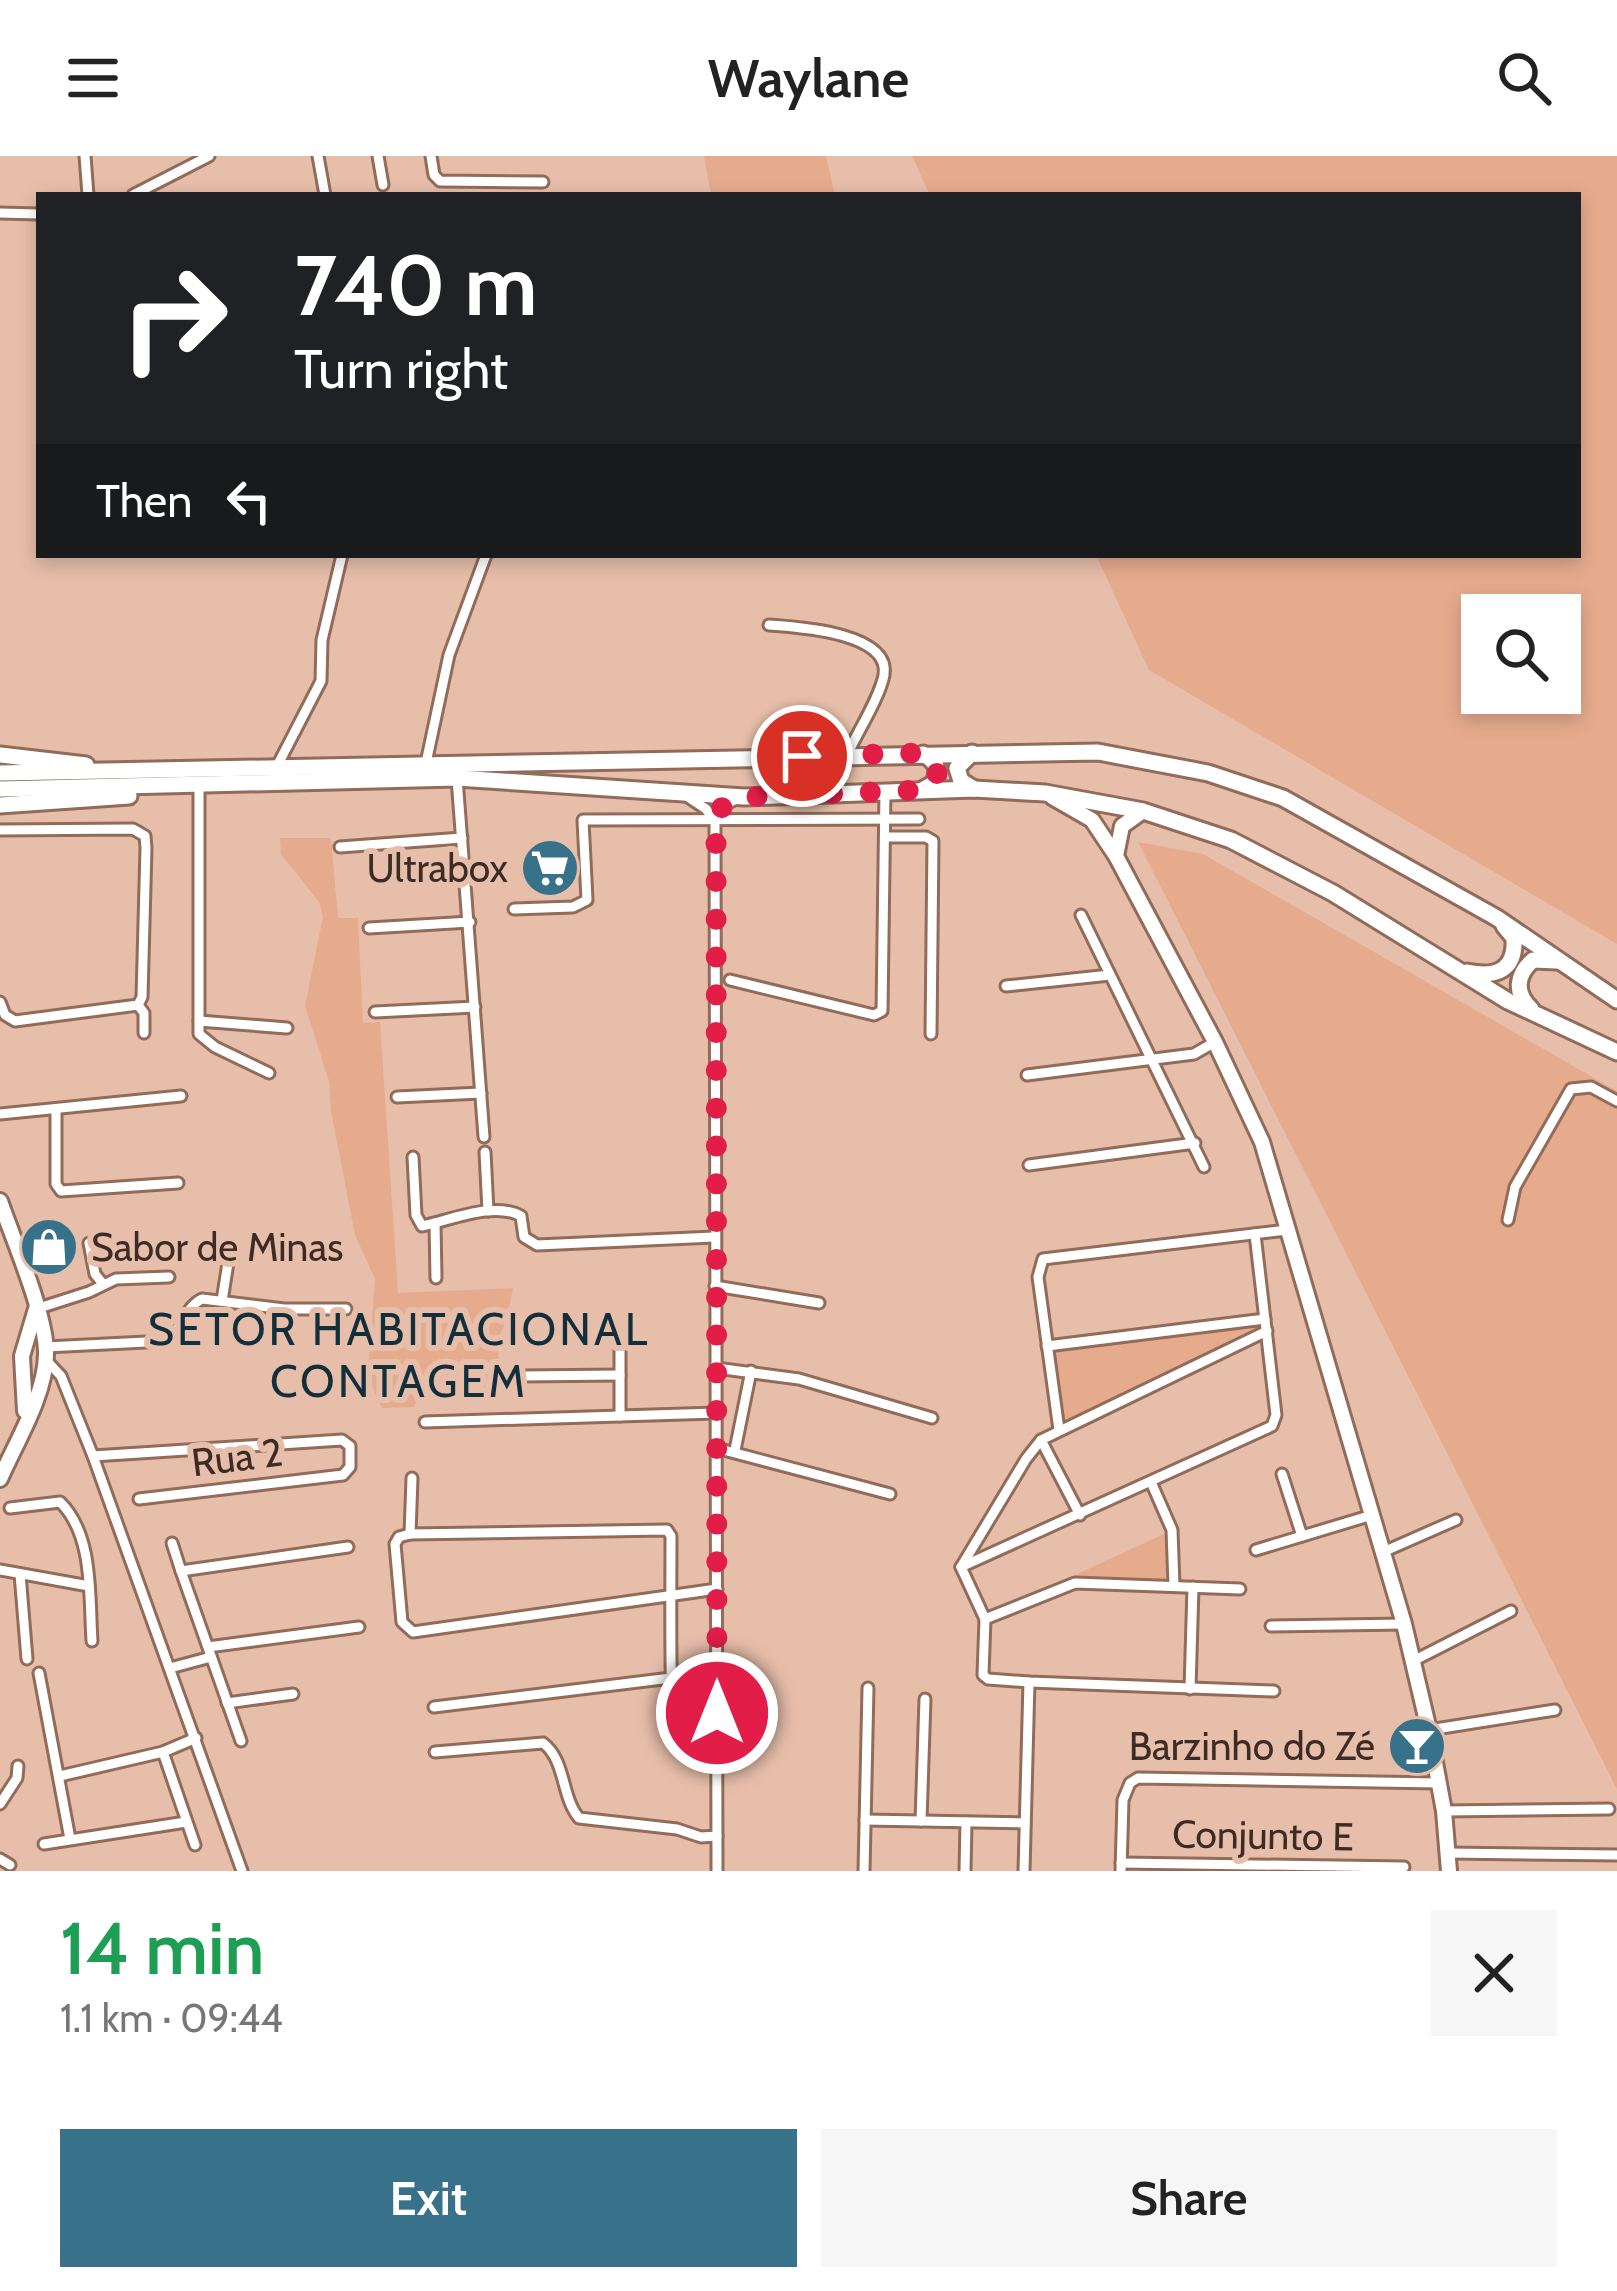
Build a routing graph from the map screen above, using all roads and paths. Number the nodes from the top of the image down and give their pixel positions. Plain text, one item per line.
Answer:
1 (85, 156) edge
2 (209, 156) edge
3 (318, 156) edge
4 (378, 156) edge
5 (431, 156) edge
6 (194, 159) edge
7 (543, 182) dead end
8 (382, 185) dead end
9 (88, 192) edge
10 (138, 192) edge
11 (324, 192) edge
12 (0, 213) edge
13 (36, 214) edge
14 (341, 558) edge
15 (485, 558) edge
16 (770, 626) dead end
17 (921, 753) junction
18 (972, 753) junction
19 (0, 755) edge
20 (848, 755) junction
21 (426, 764) junction
22 (275, 770) junction
23 (130, 772) junction
24 (0, 773) edge
25 (458, 778) junction
26 (37, 780) junction
27 (195, 785) junction
28 (0, 789) edge
29 (922, 790) junction
30 (974, 790) junction
31 (885, 792) junction
32 (1045, 793) junction
33 (684, 795) junction
34 (745, 797) junction
35 (0, 805) edge
36 (1143, 811) junction
37 (885, 819) junction
38 (919, 819) dead end
39 (716, 821) junction
40 (0, 830) edge
41 (885, 837) junction
42 (462, 838) junction
43 (340, 848) dead end
44 (1116, 856) junction
45 (514, 908) dead end
46 (1081, 915) dead end
47 (1497, 918) junction
48 (470, 922) junction
49 (369, 928) dead end
50 (1566, 963) junction
51 (1458, 970) junction
52 (1110, 975) junction
53 (730, 980) dead end
54 (1006, 986) dead end
55 (1617, 1000) edge
56 (138, 1005) junction
57 (476, 1007) junction
58 (1, 1010) edge
59 (375, 1012) dead end
60 (1541, 1017) junction
61 (199, 1021) junction
62 (287, 1028) dead end
63 (144, 1033) dead end
64 (931, 1034) dead end
65 (1215, 1042) junction
66 (1617, 1052) edge
67 (1153, 1060) junction
68 (269, 1072) dead end
69 (1027, 1075) dead end
70 (481, 1093) junction
71 (181, 1096) dead end
72 (397, 1097) dead end
73 (1617, 1101) edge
74 (56, 1109) junction
75 (0, 1114) edge
76 (484, 1137) dead end
77 (1195, 1143) junction
78 (485, 1152) dead end
79 (413, 1157) dead end
80 (1030, 1165) dead end
81 (1204, 1167) dead end
82 (178, 1183) dead end
83 (0, 1203) edge
84 (488, 1211) junction
85 (1508, 1220) dead end
86 (435, 1223) junction
87 (1287, 1230) junction
88 (1255, 1234) junction
89 (714, 1237) junction
90 (89, 1243) dead end
91 (230, 1250) dead end
92 (169, 1277) dead end
93 (436, 1278) dead end
94 (103, 1284) junction
95 (715, 1286) junction
96 (223, 1301) junction
97 (819, 1303) dead end
98 (36, 1309) junction
99 (346, 1310) dead end
100 (1266, 1325) junction
101 (620, 1339) dead end
102 (25, 1345) junction
103 (1046, 1346) junction
104 (46, 1350) junction
105 (716, 1368) junction
106 (752, 1371) junction
107 (24, 1374) junction
108 (620, 1375) junction
109 (61, 1376) junction
110 (520, 1376) dead end
111 (42, 1377) junction
112 (716, 1413) junction
113 (620, 1416) junction
114 (932, 1418) dead end
115 (25, 1422) junction
116 (425, 1422) dead end
117 (1059, 1430) junction
118 (1041, 1440) junction
119 (716, 1448) junction
120 (736, 1450) junction
121 (93, 1456) junction
122 (1282, 1474) dead end
123 (412, 1478) dead end
124 (0, 1479) edge
125 (1150, 1482) junction
126 (890, 1494) dead end
127 (139, 1499) dead end
128 (10, 1508) dead end
129 (1372, 1515) junction
130 (1080, 1516) junction
131 (1456, 1520) dead end
132 (410, 1534) junction
133 (1302, 1535) junction
134 (172, 1543) dead end
135 (348, 1547) dead end
136 (1256, 1550) dead end
137 (1383, 1552) junction
138 (961, 1568) junction
139 (0, 1570) edge
140 (182, 1571) junction
141 (20, 1574) junction
142 (89, 1586) junction
143 (1174, 1586) junction
144 (1193, 1587) junction
145 (1240, 1588) dead end
146 (716, 1589) junction
147 (670, 1598) junction
148 (1510, 1611) dead end
149 (985, 1619) junction
150 (1404, 1624) junction
151 (1271, 1626) dead end
152 (359, 1627) dead end
153 (92, 1641) dead end
154 (210, 1652) junction
155 (27, 1659) dead end
156 (1413, 1661) junction
157 (170, 1668) junction
158 (39, 1673) dead end
159 (671, 1678) junction
160 (1029, 1682) junction
161 (868, 1688) dead end
162 (1190, 1689) junction
163 (1274, 1691) dead end
164 (293, 1694) dead end
165 (925, 1700) dead end
166 (227, 1703) junction
167 (672, 1706) dead end
168 (434, 1707) dead end
169 (1555, 1711) dead end
170 (1429, 1730) junction
171 (196, 1738) junction
172 (241, 1741) dead end
173 (163, 1752) junction
174 (435, 1752) dead end
175 (18, 1766) dead end
176 (60, 1775) junction
177 (1438, 1783) junction
178 (0, 1804) edge
179 (1609, 1809) dead end
180 (1444, 1811) junction
181 (865, 1820) junction
182 (921, 1821) junction
183 (185, 1822) junction
184 (966, 1822) junction
185 (1024, 1823) junction
186 (717, 1836) junction
187 (70, 1839) junction
188 (44, 1844) dead end
189 (195, 1845) dead end
190 (1448, 1853) junction
191 (1617, 1855) edge
192 (1121, 1867) edge
193 (1195, 1868) edge
194 (1404, 1868) dead end
195 (242, 1871) edge
196 (717, 1871) edge
197 (864, 1871) edge
198 (964, 1871) edge
199 (1024, 1871) edge
200 (1449, 1871) edge

1 - 9 street
2 - 6 street
3 - 11 street
4 - 8 street
5 - 7 street
6 - 10 street
12 - 13 street
14 - 22 street
15 - 21 street
16 - 20 street
17 - 18 main road
17 - 20 main road
17 - 29 main road
18 - 30 main road
18 - 47 main road
19 - 23 main road
20 - 21 main road
21 - 22 main road
22 - 23 main road
23 - 26 main road
24 - 26 main road
25 - 27 main road
25 - 33 main road
25 - 42 street
26 - 27 main road
26 - 28 main road
27 - 35 main road
27 - 61 street
29 - 30 main road
29 - 31 main road
30 - 32 main road
31 - 34 main road
31 - 37 street
32 - 36 main road
32 - 44 street
33 - 34 main road
33 - 39 street
34 - 39 street
36 - 44 street
36 - 51 main road
37 - 38 street
37 - 39 street
37 - 41 street
39 - 45 street
39 - 89 street
40 - 56 street
41 - 53 street
41 - 64 street
42 - 43 street
42 - 48 street
44 - 65 street
46 - 52 street
47 - 50 main road
47 - 51 main road
48 - 49 street
48 - 57 street
50 - 55 main road
50 - 60 main road
51 - 60 main road
52 - 54 street
52 - 67 street
56 - 58 street
56 - 63 street
57 - 59 street
57 - 70 street
60 - 66 main road
61 - 62 street
61 - 68 street
65 - 67 street
65 - 87 street
67 - 69 street
67 - 77 street
70 - 72 street
70 - 76 street
71 - 74 street
73 - 85 street
74 - 75 street
74 - 82 street
77 - 80 street
77 - 81 street
78 - 84 street
79 - 86 street
83 - 98 street
84 - 86 street
84 - 89 street
86 - 93 street
87 - 88 street
87 - 129 street
88 - 100 street
88 - 103 street
89 - 95 street
90 - 94 street
91 - 96 street
92 - 94 street
94 - 98 street
95 - 97 street
95 - 105 street
96 - 99 street
96 - 104 street
98 - 102 street
98 - 104 street
100 - 103 street
100 - 117 street
100 - 125 street
101 - 108 street
102 - 104 street
102 - 107 street
103 - 117 street
104 - 109 street
104 - 111 street
105 - 106 street
105 - 112 street
106 - 114 street
106 - 120 street
107 - 111 street
107 - 115 street
108 - 110 street
108 - 113 street
109 - 111 street
109 - 121 street
111 - 115 street
112 - 113 street
112 - 119 street
113 - 116 street
115 - 124 street
117 - 118 street
118 - 130 street
118 - 138 street
119 - 120 street
119 - 146 street
120 - 126 street
121 - 127 street, Rua 2
121 - 157 street
122 - 133 street
123 - 132 street
125 - 130 street
125 - 143 street
128 - 142 street
129 - 133 street
129 - 137 street
130 - 138 street
131 - 137 street
132 - 147 street
132 - 147 street
133 - 136 street
134 - 140 street
135 - 140 street
137 - 150 street
138 - 149 street
139 - 141 street
140 - 154 street
141 - 142 street
141 - 155 street
142 - 153 street
143 - 144 street
143 - 149 street
144 - 145 street
144 - 162 street
146 - 147 street
146 - 186 street
147 - 159 street
148 - 156 street
149 - 160 street
150 - 151 street
150 - 156 street
152 - 154 street
154 - 157 street
154 - 166 street
156 - 170 street
157 - 171 street
158 - 176 street
159 - 167 street
159 - 168 street
160 - 162 street
160 - 185 street
161 - 181 street
162 - 163 street
164 - 166 street
165 - 182 street
166 - 172 street
169 - 170 street
170 - 177 street
171 - 173 street
171 - 195 street
173 - 176 street
173 - 183 street
174 - 186 street
175 - 178 street
176 - 187 street
177 - 180 street
177 - 192 street
179 - 180 street
180 - 190 street
181 - 182 street
181 - 197 street
182 - 184 street
183 - 187 street
183 - 189 street
184 - 185 street
184 - 198 street
185 - 199 street
186 - 196 street
187 - 188 street
190 - 191 street
190 - 200 street
192 - 193 street, Conjunto E
193 - 194 street, Conjunto E

